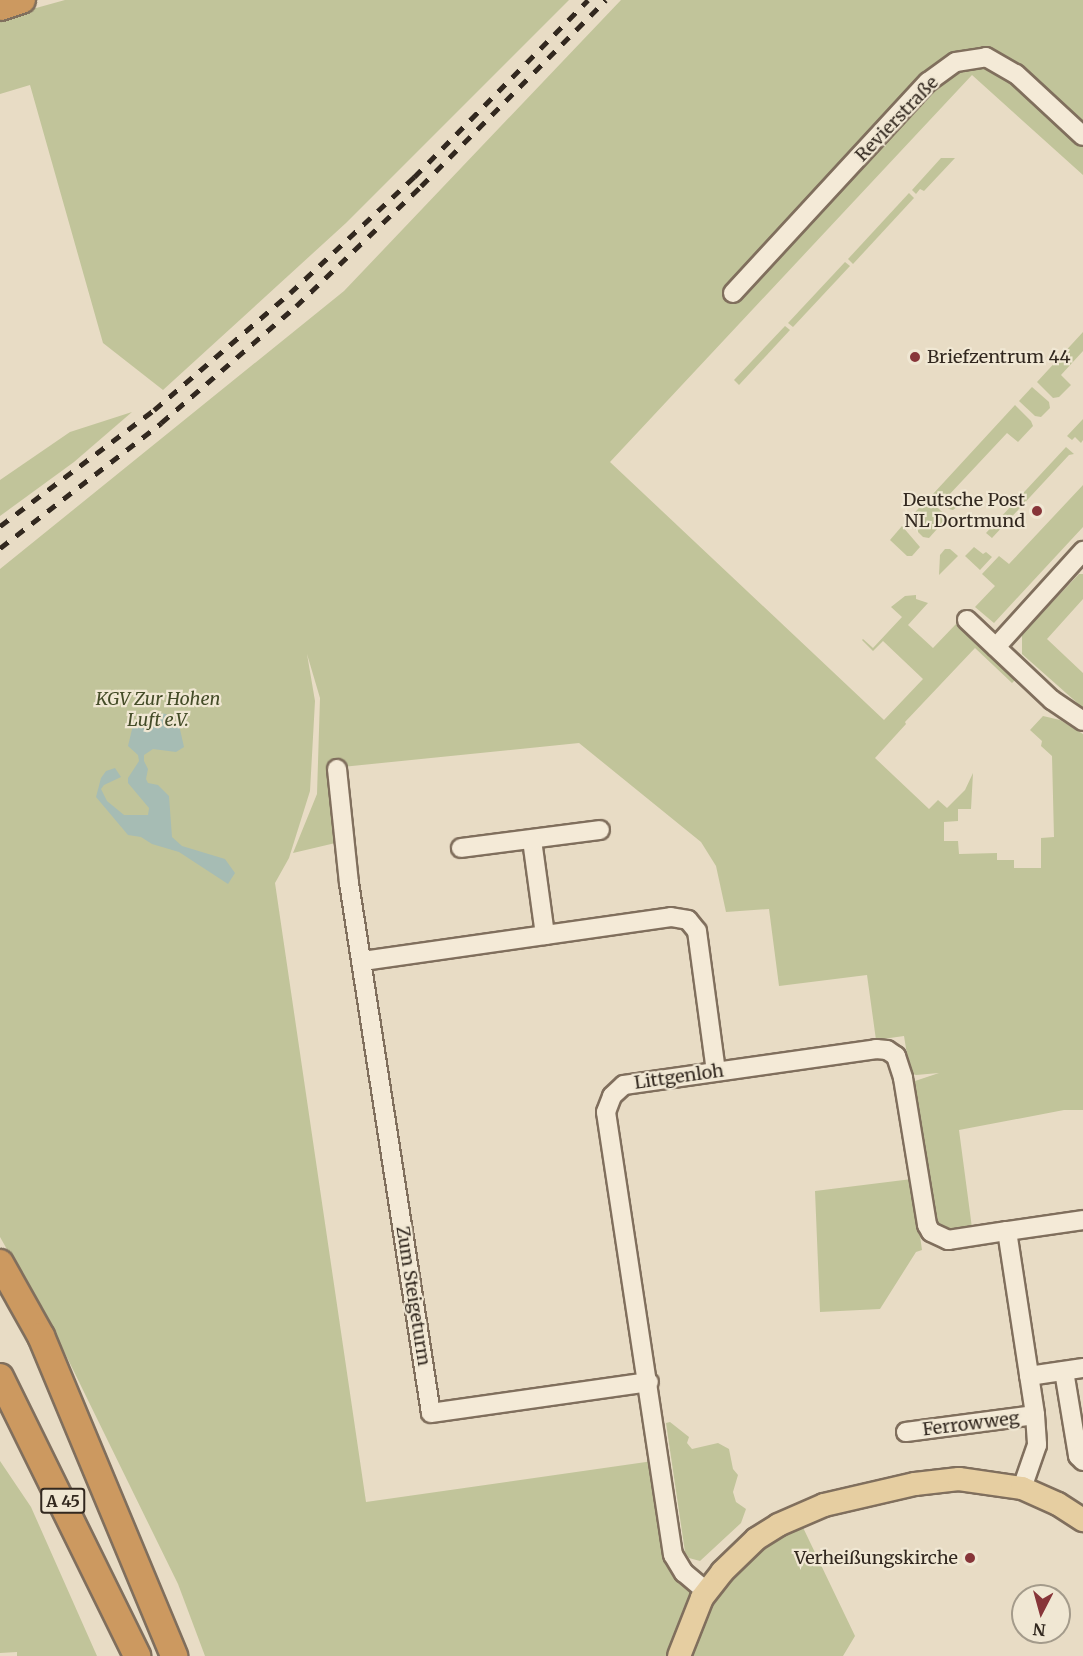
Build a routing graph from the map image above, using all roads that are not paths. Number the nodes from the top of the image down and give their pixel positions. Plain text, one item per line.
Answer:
1 (22, 0) edge
2 (0, 7) edge
3 (1083, 136) edge
4 (733, 294) dead end
5 (1083, 551) edge
6 (967, 620) dead end
7 (996, 647) junction
8 (1083, 721) edge
9 (337, 769) dead end
10 (600, 830) dead end
11 (532, 840) junction
12 (461, 848) dead end
13 (545, 935) junction
14 (363, 961) junction
15 (716, 1071) junction
16 (1083, 1220) edge
17 (1007, 1231) junction
18 (0, 1263) edge
19 (0, 1298) edge
20 (1083, 1368) edge
21 (1064, 1371) junction
22 (1029, 1376) junction
23 (0, 1377) edge
24 (649, 1382) junction
25 (72, 1413) junction
26 (1035, 1415) junction
27 (906, 1432) dead end
28 (1083, 1461) edge
29 (1022, 1488) junction
30 (1083, 1520) edge
31 (707, 1592) junction
32 (137, 1656) edge
33 (174, 1656) edge
34 (679, 1656) edge

1 - 2 highway
3 - 4 street, Revierstraße
5 - 7 street
6 - 7 street
7 - 8 street
9 - 14 street, Zum Steigeturm
10 - 11 street
11 - 12 street
11 - 13 street
13 - 14 street
13 - 15 street
14 - 24 street, Zum Steigeturm
15 - 17 street, Littgenloh
15 - 24 street, Littgenloh
16 - 17 street, Littgenloh
17 - 22 street
18 - 25 highway
19 - 25 highway, A 45
20 - 21 street
21 - 22 street
21 - 28 street
22 - 26 street
23 - 32 highway, A 45
24 - 31 street, Littgenloh
25 - 33 highway, A 45
26 - 27 street, Ferrowweg
26 - 29 street
29 - 30 main road
29 - 31 main road
31 - 34 main road

